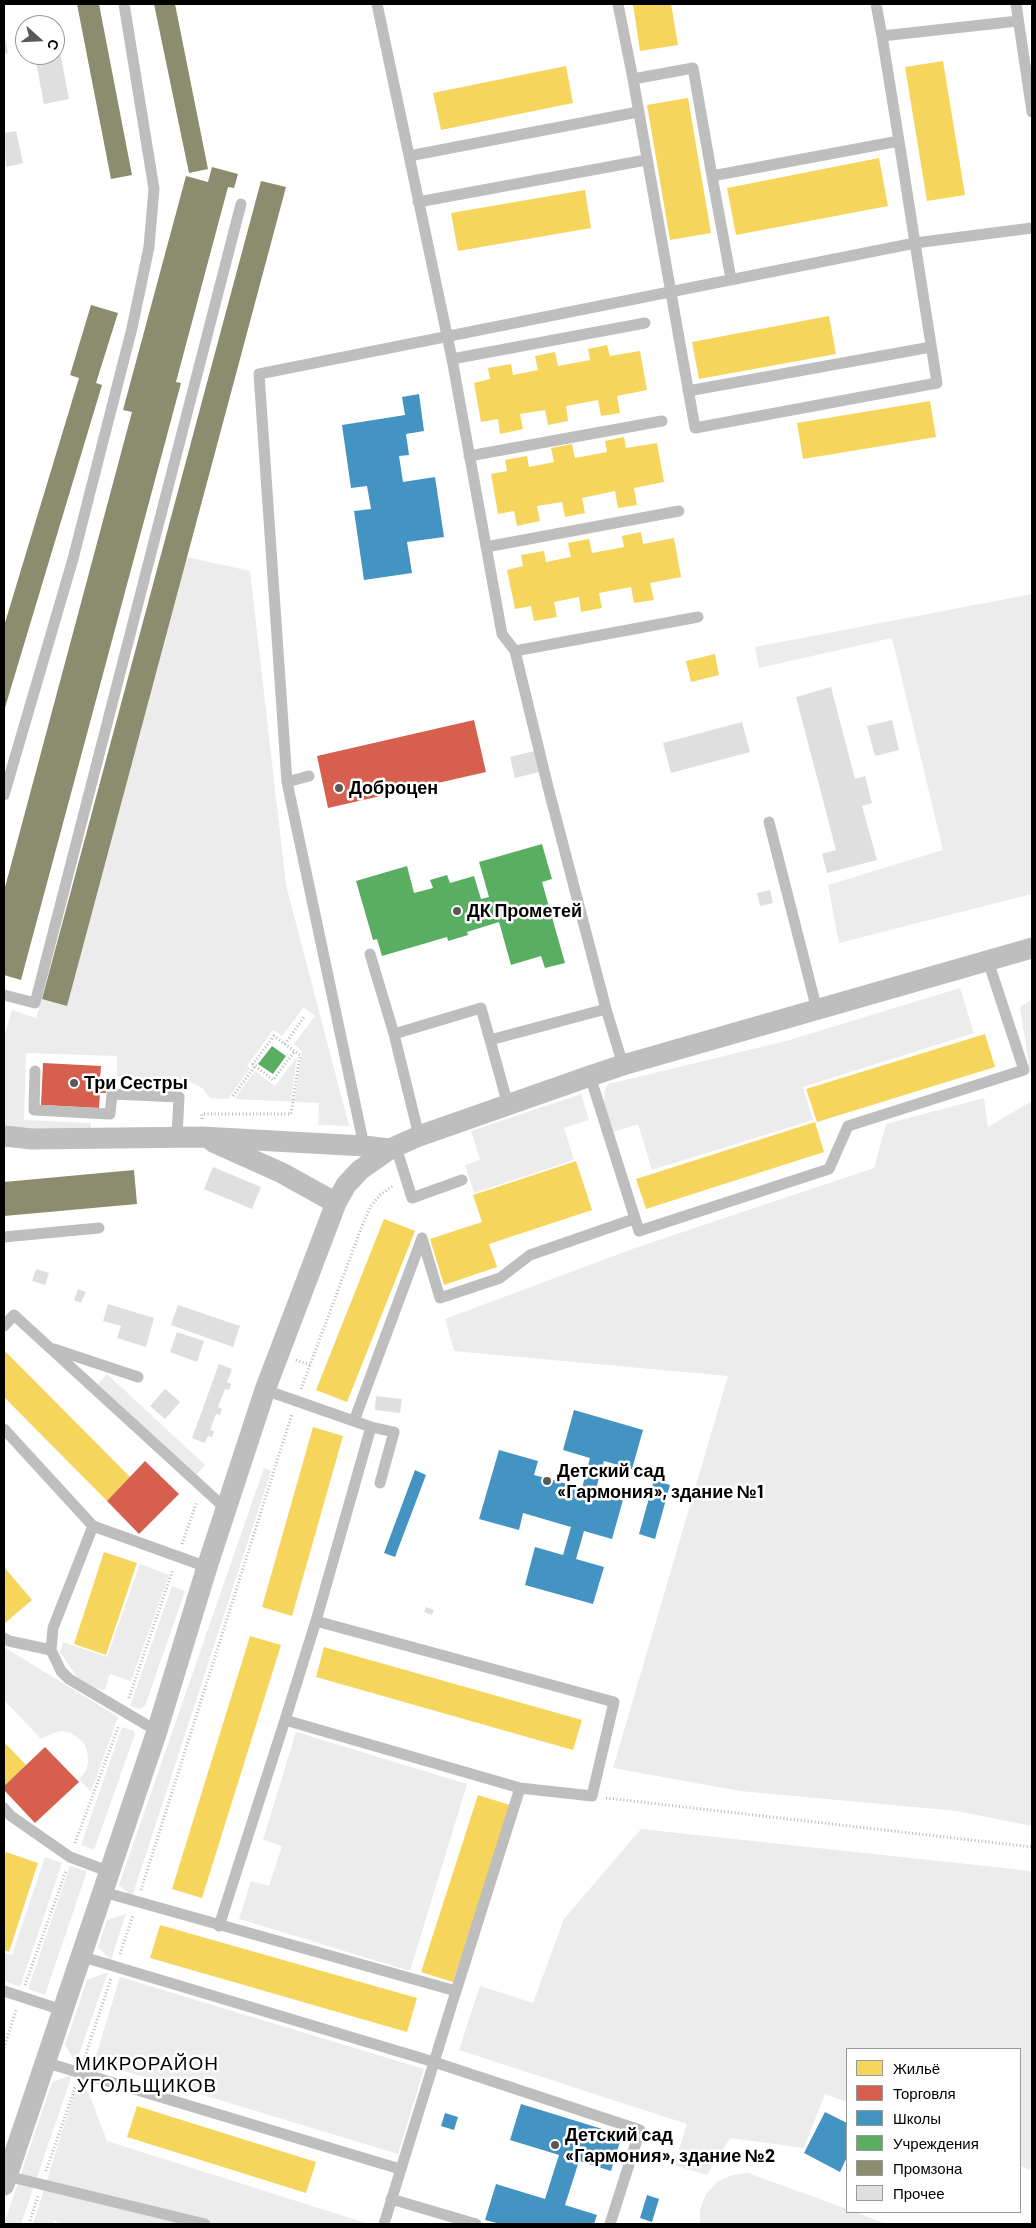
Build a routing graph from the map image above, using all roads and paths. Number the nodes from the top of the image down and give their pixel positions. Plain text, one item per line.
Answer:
1 (124, 4) edge
2 (377, 4) edge
3 (618, 4) edge
4 (876, 4) edge
5 (1016, 4) edge
6 (1018, 22) junction
7 (882, 36) junction
8 (633, 79) junction
9 (638, 112) junction
10 (1032, 112) edge
11 (899, 141) junction
12 (409, 156) junction
13 (646, 160) junction
14 (712, 176) junction
15 (418, 202) junction
16 (241, 204) dead end
17 (1032, 228) edge
18 (915, 243) junction
19 (731, 279) junction
20 (670, 291) junction
21 (644, 323) dead end
22 (446, 335) junction
23 (931, 347) junction
24 (452, 359) junction
25 (688, 391) junction
26 (662, 421) dead end
27 (470, 456) junction
28 (679, 512) dead end
29 (486, 547) junction
30 (698, 617) dead end
31 (515, 651) junction
32 (309, 776) dead end
33 (287, 782) junction
34 (4, 795) edge
35 (769, 822) dead end
36 (1032, 948) edge
37 (370, 954) dead end
38 (988, 961) junction
39 (4, 996) edge
40 (606, 1008) junction
41 (817, 1010) junction
42 (304, 1017) dead end
43 (394, 1034) junction
44 (490, 1040) junction
45 (285, 1044) junction
46 (295, 1051) junction
47 (622, 1065) junction
48 (255, 1066) junction
49 (35, 1071) dead end
50 (590, 1076) junction
51 (233, 1096) dead end
52 (508, 1105) junction
53 (202, 1114) dead end
54 (4, 1136) edge
55 (419, 1136) junction
56 (177, 1137) junction
57 (202, 1137) junction
58 (364, 1146) junction
59 (393, 1148) junction
60 (462, 1180) dead end
61 (406, 1181) junction
62 (336, 1203) junction
63 (634, 1219) junction
64 (99, 1228) dead end
65 (4, 1237) edge
66 (4, 1326) edge
67 (50, 1347) junction
68 (138, 1377) dead end
69 (265, 1390) junction
70 (297, 1401) junction
71 (354, 1421) junction
72 (371, 1427) junction
73 (4, 1429) edge
74 (380, 1483) dead end
75 (202, 1487) junction
76 (226, 1509) junction
77 (93, 1526) junction
78 (178, 1556) junction
79 (207, 1567) junction
80 (316, 1621) junction
81 (4, 1638) edge
82 (51, 1650) junction
83 (124, 1712) junction
84 (285, 1720) junction
85 (157, 1731) junction
86 (520, 1788) junction
87 (592, 1796) junction
88 (4, 1808) edge
89 (1032, 1847) edge
90 (70, 1858) junction
91 (110, 1872) junction
92 (103, 1892) junction
93 (137, 1903) junction
94 (219, 1926) junction
95 (80, 1956) junction
96 (115, 1966) junction
97 (4, 1991) edge
98 (456, 1991) junction
99 (21, 1996) junction
100 (62, 2010) junction
101 (4, 2048) edge
102 (44, 2062) junction
103 (434, 2062) junction
104 (80, 2074) junction
105 (400, 2169) junction
106 (6, 2170) edge
107 (42, 2184) junction
108 (391, 2199) junction
109 (29, 2224) edge
110 (205, 2224) edge
111 (384, 2224) edge
112 (476, 2224) edge
113 (611, 2224) edge

1 - 34 lane
2 - 12 lane
3 - 8 lane
4 - 7 lane
5 - 6 lane
6 - 7 lane
6 - 10 lane
7 - 11 lane
8 - 9 lane
8 - 14 lane
9 - 12 lane
9 - 13 lane
11 - 14 lane
11 - 18 lane
12 - 15 lane
13 - 15 lane
13 - 20 lane
14 - 19 lane
15 - 22 lane
16 - 39 lane
17 - 18 lane
18 - 19 lane
18 - 23 lane
19 - 20 lane
20 - 22 lane
20 - 25 lane
21 - 24 lane
22 - 24 lane
22 - 33 lane
23 - 25 lane
23 - 25 lane
24 - 27 lane
26 - 27 lane
27 - 29 lane
28 - 29 lane
29 - 31 lane
30 - 31 lane
31 - 40 lane
32 - 33 lane
33 - 58 lane
35 - 41 lane
36 - 38 street
37 - 43 lane
38 - 41 street
38 - 63 lane
40 - 44 lane
40 - 47 lane
41 - 47 street
42 - 45 path
43 - 44 lane
43 - 55 lane
44 - 52 lane
45 - 46 path
45 - 48 path
46 - 48 path
46 - 53 path
47 - 50 street
48 - 51 path
49 - 56 lane
50 - 52 street
50 - 63 lane
52 - 55 street
54 - 56 street
55 - 59 street
56 - 57 street
57 - 58 street
57 - 62 street
58 - 59 street
59 - 61 lane
59 - 62 street
60 - 61 lane
61 - 70 path
62 - 69 street
63 - 71 lane
64 - 65 lane
66 - 67 lane
67 - 68 lane
67 - 75 lane
69 - 70 lane
69 - 76 street
70 - 71 lane
70 - 93 path
71 - 72 lane
72 - 74 lane
72 - 80 lane
73 - 77 lane
75 - 76 lane
75 - 78 path
76 - 79 street
77 - 78 lane
77 - 82 lane
78 - 79 lane
78 - 83 path
79 - 85 street
80 - 84 lane
80 - 87 lane
81 - 82 lane
82 - 83 lane
83 - 85 lane
83 - 90 path
84 - 86 lane
84 - 94 lane
85 - 91 street
86 - 87 lane
86 - 98 lane
87 - 89 path
88 - 90 lane
90 - 91 lane
90 - 99 path
91 - 92 street
92 - 93 lane
92 - 95 street
93 - 94 lane
93 - 96 path
94 - 98 lane
95 - 96 lane
95 - 100 street
96 - 103 lane
96 - 104 path
97 - 99 lane
98 - 103 lane
99 - 100 lane
99 - 101 path
100 - 102 street
102 - 104 lane
102 - 106 street
103 - 105 lane
103 - 113 lane
104 - 105 lane
104 - 107 path
105 - 108 lane
106 - 107 lane
107 - 109 path
107 - 110 lane
108 - 111 lane
108 - 112 lane

